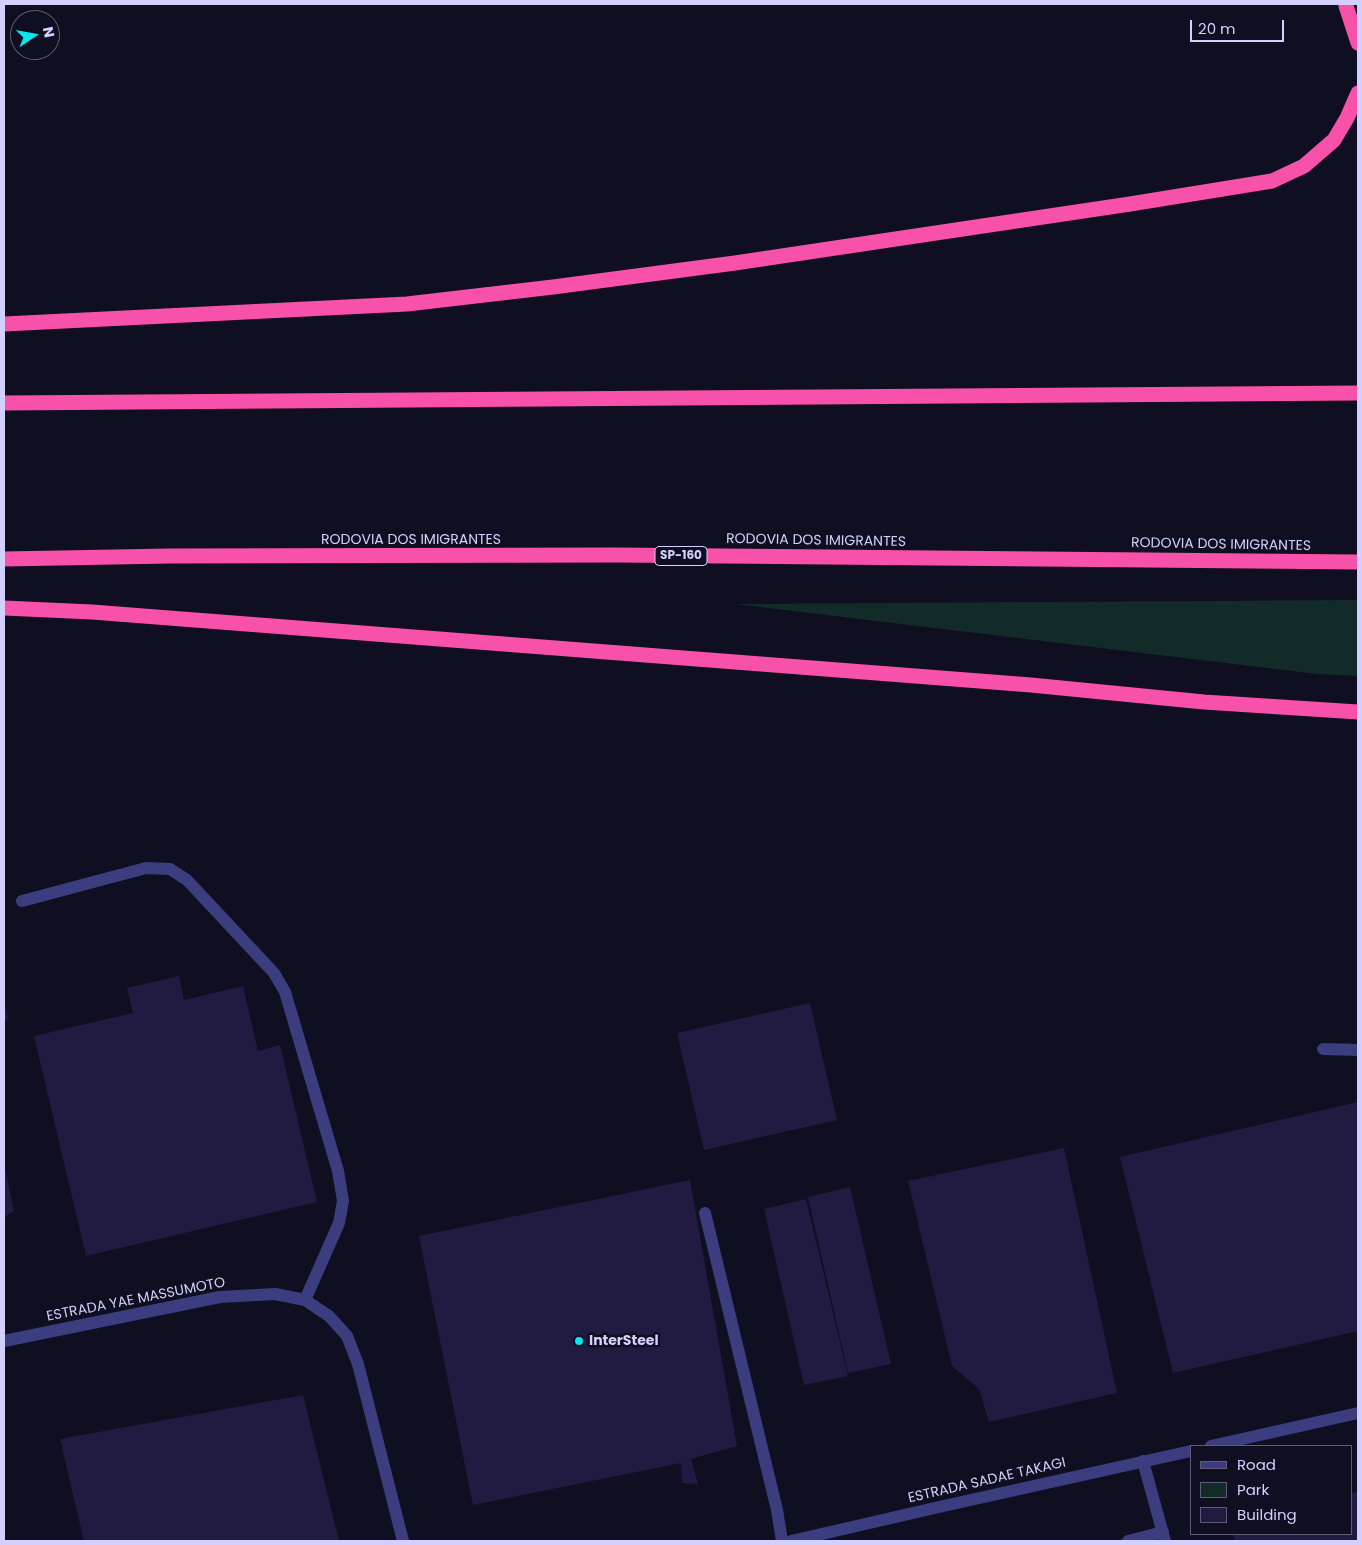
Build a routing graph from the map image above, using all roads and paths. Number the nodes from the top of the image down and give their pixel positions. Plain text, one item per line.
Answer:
1 (1346, 6) dead end
2 (1358, 43) edge
3 (1358, 93) edge
4 (4, 324) edge
5 (1358, 393) edge
6 (4, 403) edge
7 (4, 559) edge
8 (1358, 562) edge
9 (4, 608) edge
10 (1358, 712) edge
11 (22, 901) dead end
12 (1323, 1049) dead end
13 (1358, 1050) edge
14 (705, 1213) dead end
15 (305, 1300) junction
16 (4, 1341) edge
17 (1358, 1414) edge
18 (1216, 1445) edge
19 (1190, 1451) edge
20 (1143, 1461) junction
21 (1164, 1537) edge
22 (403, 1541) edge
23 (782, 1541) edge
24 (791, 1541) edge
25 (1128, 1541) edge

1 - 2 highway
3 - 4 highway
5 - 6 highway
7 - 8 highway, RODOVIA DOS IMIGRANTES / SP-160
9 - 10 highway
11 - 15 street
12 - 13 street
14 - 23 street
15 - 16 street, ESTRADA YAE MASSUMOTO
15 - 22 street, ESTRADA YAE MASSUMOTO
17 - 18 street
19 - 20 street, ESTRADA SADAE TAKAGI
20 - 21 street
20 - 24 street, ESTRADA SADAE TAKAGI
21 - 25 street

